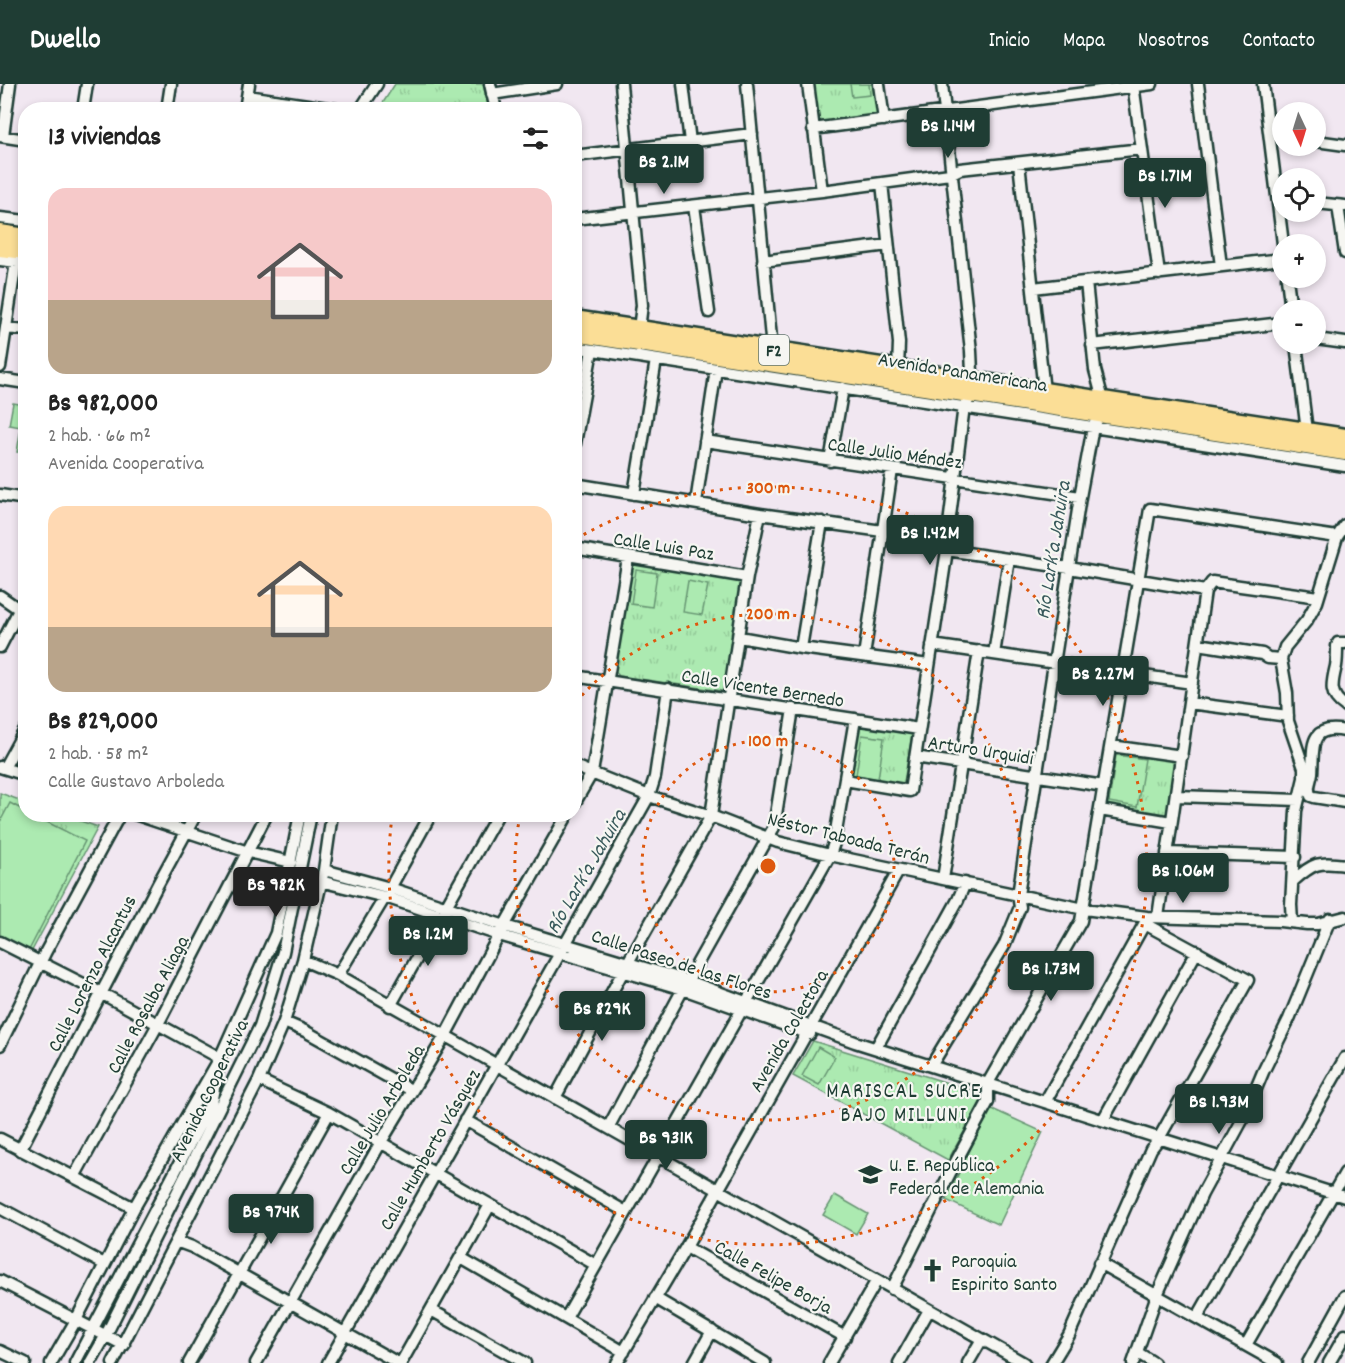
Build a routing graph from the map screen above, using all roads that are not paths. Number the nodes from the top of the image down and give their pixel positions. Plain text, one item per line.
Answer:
1 (10, 84) edge
2 (87, 84) edge
3 (171, 84) edge
4 (249, 84) edge
5 (377, 84) edge
6 (557, 84) edge
7 (621, 84) edge
8 (683, 84) edge
9 (747, 84) edge
10 (808, 84) edge
11 (879, 84) edge
12 (942, 84) edge
13 (1152, 84) edge
14 (1198, 84) edge
15 (1263, 84) edge
16 (1133, 85) edge
17 (491, 89) edge
18 (1074, 89) edge
19 (247, 96) junction
20 (84, 102) edge
21 (168, 102) edge
22 (246, 102) edge
23 (287, 102) edge
24 (365, 102) edge
25 (944, 111) junction
26 (884, 120) junction
27 (813, 129) junction
28 (752, 134) junction
29 (1269, 135) junction
30 (1272, 135) edge
31 (2, 136) edge
32 (18, 139) edge
33 (690, 142) junction
34 (1326, 142) edge
35 (1345, 144) edge
36 (628, 148) junction
37 (1142, 149) junction
38 (582, 155) edge
39 (1019, 163) junction
40 (1275, 168) edge
41 (950, 174) junction
42 (882, 183) junction
43 (822, 191) junction
44 (757, 198) junction
45 (1326, 204) edge
46 (694, 206) junction
47 (1342, 206) edge
48 (634, 213) junction
49 (0, 218) edge
50 (582, 218) edge
51 (18, 220) edge
52 (0, 233) edge
53 (18, 236) edge
54 (888, 245) junction
55 (0, 248) edge
56 (1345, 253) edge
57 (18, 257) edge
58 (18, 259) edge
59 (0, 260) edge
60 (1272, 260) edge
61 (763, 261) junction
62 (1221, 266) junction
63 (1159, 274) junction
64 (18, 276) edge
65 (1086, 282) junction
66 (1034, 288) junction
67 (709, 312) dead end
68 (582, 320) edge
69 (1272, 324) edge
70 (6, 328) junction
71 (18, 329) edge
72 (639, 329) junction
73 (582, 334) edge
74 (1326, 340) edge
75 (1345, 343) edge
76 (1092, 345) junction
77 (582, 348) edge
78 (772, 349) junction
79 (592, 350) junction
80 (1297, 354) edge
81 (656, 360) junction
82 (0, 367) edge
83 (716, 369) junction
84 (898, 369) junction
85 (0, 379) edge
86 (18, 382) edge
87 (843, 387) junction
88 (1044, 391) junction
89 (970, 394) junction
90 (582, 397) edge
91 (1099, 413) junction
92 (1307, 431) junction
93 (1345, 437) edge
94 (705, 441) junction
95 (1345, 452) edge
96 (830, 461) junction
97 (1345, 466) edge
98 (892, 470) junction
99 (956, 478) junction
100 (582, 485) edge
101 (634, 494) junction
102 (0, 495) edge
103 (1080, 497) junction
104 (18, 498) edge
105 (696, 503) junction
106 (760, 514) junction
107 (822, 522) junction
108 (1345, 525) edge
109 (884, 531) junction
110 (1337, 537) junction
111 (947, 545) junction
112 (582, 549) edge
113 (628, 558) junction
114 (1009, 559) junction
115 (1069, 568) junction
116 (747, 577) junction
117 (1138, 579) junction
118 (1206, 591) junction
119 (0, 596) edge
120 (1318, 597) junction
121 (18, 608) edge
122 (18, 621) edge
123 (739, 638) junction
124 (1345, 643) edge
125 (1198, 644) junction
126 (932, 645) junction
127 (0, 647) edge
128 (801, 648) junction
129 (979, 651) junction
130 (994, 654) junction
131 (864, 656) junction
132 (1281, 659) junction
133 (1054, 663) junction
134 (928, 665) junction
135 (1123, 673) junction
136 (582, 677) edge
137 (607, 680) junction
138 (1192, 683) junction
139 (668, 689) junction
140 (729, 698) junction
141 (1189, 703) junction
142 (1345, 706) edge
143 (793, 709) junction
144 (1288, 716) junction
145 (855, 719) junction
146 (919, 729) junction
147 (1345, 731) edge
148 (18, 741) edge
149 (1111, 746) junction
150 (1182, 756) junction
151 (915, 757) junction
152 (961, 764) junction
153 (2, 767) edge
154 (582, 769) edge
155 (18, 772) edge
156 (592, 773) junction
157 (1037, 777) junction
158 (845, 780) junction
159 (1104, 786) junction
160 (582, 790) edge
161 (649, 796) junction
162 (1176, 796) junction
163 (1298, 800) junction
164 (1345, 802) edge
165 (1100, 810) junction
166 (711, 816) junction
167 (116, 822) edge
168 (158, 822) edge
169 (192, 822) edge
170 (263, 822) edge
171 (298, 822) edge
172 (310, 822) edge
173 (331, 822) edge
174 (427, 822) edge
175 (494, 822) edge
176 (563, 822) edge
177 (1172, 822) junction
178 (187, 832) junction
179 (769, 838) junction
180 (248, 852) junction
181 (1167, 852) junction
182 (830, 855) junction
183 (1295, 857) junction
184 (291, 861) junction
185 (1345, 865) edge
186 (324, 870) junction
187 (899, 870) junction
188 (943, 879) junction
189 (320, 881) junction
190 (1293, 881) junction
191 (965, 883) junction
192 (388, 893) junction
193 (1018, 895) junction
194 (1084, 909) junction
195 (444, 910) junction
196 (1345, 917) edge
197 (1150, 919) junction
198 (1330, 919) junction
199 (1292, 922) junction
200 (502, 930) junction
201 (0, 942) edge
202 (563, 948) junction
203 (1197, 951) junction
204 (303, 960) junction
205 (42, 964) junction
206 (626, 968) junction
207 (338, 975) junction
208 (685, 985) junction
209 (101, 993) junction
210 (390, 1006) junction
211 (744, 1006) junction
212 (284, 1022) junction
213 (158, 1024) junction
214 (808, 1030) junction
215 (445, 1036) junction
216 (0, 1045) edge
217 (876, 1048) junction
218 (220, 1058) junction
219 (1345, 1058) edge
220 (498, 1065) junction
221 (931, 1066) junction
222 (259, 1080) junction
223 (988, 1083) junction
224 (411, 1090) junction
225 (555, 1098) junction
226 (1045, 1102) junction
227 (329, 1113) junction
228 (465, 1120) junction
229 (1103, 1120) junction
230 (609, 1126) junction
231 (0, 1139) edge
232 (1158, 1140) junction
233 (381, 1142) junction
234 (20, 1150) junction
235 (658, 1156) junction
236 (1221, 1159) junction
237 (435, 1173) junction
238 (1345, 1173) edge
239 (1278, 1176) junction
240 (74, 1177) junction
241 (717, 1190) junction
242 (1333, 1193) junction
243 (1345, 1197) edge
244 (490, 1205) junction
245 (0, 1208) edge
246 (134, 1208) junction
247 (626, 1212) junction
248 (176, 1241) junction
249 (686, 1247) junction
250 (461, 1258) junction
251 (1099, 1263) junction
252 (104, 1264) junction
253 (596, 1264) junction
254 (239, 1273) junction
255 (877, 1280) junction
256 (0, 1281) edge
257 (892, 1289) junction
258 (1157, 1295) junction
259 (1345, 1296) edge
260 (655, 1299) junction
261 (290, 1303) junction
262 (431, 1310) junction
263 (929, 1310) junction
264 (566, 1318) junction
265 (1197, 1318) junction
266 (76, 1320) junction
267 (93, 1329) junction
268 (712, 1331) junction
269 (345, 1333) junction
270 (106, 1335) junction
271 (1345, 1335) edge
272 (845, 1337) junction
273 (982, 1339) junction
274 (124, 1345) junction
275 (1246, 1345) junction
276 (0, 1351) edge
277 (624, 1352) junction
278 (1135, 1358) edge
279 (762, 1362) edge
280 (24, 1363) edge
281 (51, 1363) edge
282 (75, 1363) edge
283 (90, 1363) edge
284 (113, 1363) edge
285 (189, 1363) edge
286 (256, 1363) edge
287 (328, 1363) edge
288 (400, 1363) edge
289 (525, 1363) edge
290 (618, 1363) edge
291 (694, 1363) edge
292 (829, 1363) edge
293 (899, 1363) edge
294 (968, 1363) edge
295 (1024, 1363) edge
296 (1052, 1363) edge
297 (1154, 1363) edge
298 (1276, 1363) edge
299 (1308, 1363) edge
300 (1329, 1363) edge

1 - 31 street
2 - 20 street
3 - 21 street
4 - 19 street
5 - 24 street
6 - 17 street
7 - 36 street
8 - 33 street
9 - 28 street
10 - 27 street
11 - 26 street
12 - 25 street
13 - 16 street
14 - 62 street
15 - 29 street
16 - 18 street
16 - 37 street
18 - 25 street
19 - 22 street
19 - 23 street
25 - 26 street
25 - 41 street
26 - 27 street
27 - 43 street
28 - 33 street
28 - 44 street
29 - 30 street
29 - 40 street
31 - 32 street
33 - 36 street
34 - 35 street
36 - 38 street
36 - 48 street
37 - 39 street
37 - 63 street
39 - 41 street
39 - 66 street
41 - 42 street
41 - 89 street
42 - 43 street
42 - 54 street
43 - 44 street
44 - 46 street
44 - 61 street
45 - 47 street
46 - 48 street
46 - 67 street
47 - 56 street
48 - 50 street
48 - 72 street
49 - 51 street
52 - 53 highway
54 - 61 street
54 - 84 street
55 - 57 highway
58 - 59 street
60 - 62 street
61 - 78 street
62 - 63 street
63 - 65 street
64 - 70 street
65 - 66 street
65 - 76 street
66 - 88 street
68 - 72 highway, Avenida Panamericana / F2
69 - 76 street
70 - 71 street
70 - 82 street
72 - 78 highway, Avenida Panamericana / F2
73 - 89 highway, Avenida Panamericana / F2
74 - 75 street
76 - 91 street
77 - 79 street, Avenida Panamericana
78 - 84 highway, Avenida Panamericana / F2
79 - 81 street, Avenida Panamericana
79 - 90 street
80 - 92 street
81 - 83 street, Avenida Panamericana
81 - 101 street
83 - 87 street, Avenida Panamericana
83 - 94 street
84 - 89 highway, Avenida Panamericana / F2
85 - 86 street
87 - 89 street, Avenida Panamericana
87 - 96 street
88 - 89 highway, Avenida Panamericana / F2
88 - 91 highway, Avenida Panamericana / F2
89 - 91 highway, Avenida Panamericana / F2
89 - 99 street
91 - 92 highway, Avenida Panamericana / F2
91 - 95 highway, Avenida Panamericana / F2
91 - 97 street, Avenida Panamericana
91 - 103 street
92 - 93 highway, Avenida Panamericana / F2
94 - 96 street, Calle Julio Méndez
94 - 105 street
96 - 98 street, Calle Julio Méndez
98 - 99 street, Calle Julio Méndez
98 - 109 street
99 - 103 street, Calle Julio Méndez
99 - 111 street
100 - 101 street
101 - 105 street
102 - 104 street
103 - 115 street
105 - 106 street
106 - 107 street
106 - 116 street
107 - 109 street
107 - 128 street
108 - 110 street
109 - 111 street
109 - 131 street
110 - 117 street
110 - 120 street
111 - 114 street
111 - 126 street
112 - 113 street, Calle Luis Paz
113 - 116 street, Calle Luis Paz
113 - 137 street
114 - 115 street
114 - 130 street
115 - 117 street
115 - 133 street
116 - 123 street
117 - 118 street
117 - 135 street
118 - 120 street
118 - 125 street
119 - 121 street
120 - 132 street
122 - 127 street
123 - 128 street
123 - 140 street
124 - 142 street
125 - 132 street
125 - 138 street
126 - 129 street
126 - 134 street
128 - 131 street
129 - 130 street
129 - 152 street
130 - 133 street
131 - 134 street
132 - 144 street
133 - 135 street
133 - 157 street
134 - 146 street
135 - 138 street
135 - 149 street
136 - 137 street, Calle Vicente Bernedo
137 - 139 street, Calle Vicente Bernedo
137 - 156 street
138 - 141 street
139 - 140 street, Calle Vicente Bernedo
139 - 161 street, Calle Humberto Vásquez
140 - 143 street, Calle Vicente Bernedo
140 - 166 street
141 - 144 street
141 - 150 street
143 - 145 street, Calle Vicente Bernedo
143 - 179 street
144 - 163 street
145 - 146 street, Calle Vicente Bernedo
145 - 158 street
146 - 151 street
147 - 164 street
148 - 153 street
149 - 150 street
149 - 159 street
150 - 162 street
151 - 152 street, Arturo Urquidi
151 - 158 street, Arturo Urquidi
152 - 157 street, Arturo Urquidi
152 - 188 street
153 - 155 street
154 - 156 street, Néstor Taboada Terán
156 - 160 street
156 - 161 street, Néstor Taboada Terán
157 - 159 street, Arturo Urquidi
157 - 193 street
158 - 182 street
159 - 165 street
161 - 166 street, Néstor Taboada Terán
161 - 202 street, Calle Humberto Vásquez
162 - 163 street
162 - 177 street
163 - 183 street
165 - 177 street
165 - 194 street
166 - 179 street, Néstor Taboada Terán
166 - 206 street
167 - 205 street
168 - 178 street
169 - 178 street, Calle Lorenzo Alcantus
170 - 180 street, Calle Rosalba Aliaga
171 - 184 street
172 - 270 street, Avenida Cooperativa
173 - 186 street, Avenida Cooperativa
174 - 192 street
175 - 195 street
176 - 200 street, Calle Julio Arboleda
177 - 181 street
178 - 180 street
178 - 209 street, Calle Lorenzo Alcantus
179 - 182 street, Néstor Taboada Terán
179 - 208 street
180 - 184 street
180 - 213 street, Calle Rosalba Aliaga
181 - 183 street
181 - 197 street
182 - 187 street, Néstor Taboada Terán
182 - 211 street
183 - 190 street
184 - 218 street
185 - 190 street
186 - 189 street, Avenida Cooperativa
186 - 192 street, Calle Paseo de las Flores
187 - 188 street, Néstor Taboada Terán
187 - 214 street, Avenida Colectora
188 - 191 street, Néstor Taboada Terán
189 - 192 street, Calle Paseo de las Flores
189 - 204 street, Avenida Cooperativa
190 - 199 street
191 - 193 street, Néstor Taboada Terán
191 - 217 street
192 - 195 street, Calle Paseo de las Flores
192 - 207 street
193 - 194 street, Néstor Taboada Terán
193 - 221 street
194 - 197 street, Néstor Taboada Terán
194 - 223 street
195 - 200 street, Calle Paseo de las Flores
195 - 210 street
196 - 198 street
197 - 199 street
197 - 203 street
197 - 226 street
198 - 199 street
198 - 236 street
200 - 202 street, Calle Paseo de las Flores
200 - 215 street, Calle Julio Arboleda
201 - 205 street
202 - 206 street, Calle Paseo de las Flores
202 - 220 street, Calle Humberto Vásquez
203 - 229 street
203 - 232 street
204 - 207 street
204 - 212 street, Avenida Cooperativa
205 - 209 street
205 - 216 street
206 - 208 street, Calle Paseo de las Flores
206 - 225 street
207 - 210 street
208 - 211 street, Calle Paseo de las Flores
208 - 230 street
209 - 213 street
209 - 234 street, Calle Lorenzo Alcantus
210 - 215 street
211 - 214 street, Calle Paseo de las Flores
211 - 235 street
212 - 222 street, Avenida Cooperativa
212 - 224 street
213 - 218 street
213 - 240 street, Calle Rosalba Aliaga
214 - 217 street, Calle Paseo de las Flores
214 - 241 street, Avenida Colectora
215 - 220 street
215 - 224 street, Calle Julio Arboleda
217 - 221 street, Calle Paseo de las Flores
218 - 246 street
218 - 267 street
219 - 239 street
220 - 225 street
220 - 228 street, Calle Humberto Vásquez
221 - 223 street, Calle Paseo de las Flores
222 - 227 street
222 - 248 street, Avenida Cooperativa
223 - 226 street, Calle Paseo de las Flores
223 - 257 street
224 - 233 street, Calle Julio Arboleda
225 - 230 street
226 - 229 street, Calle Paseo de las Flores
227 - 233 street
227 - 254 street
228 - 237 street, Calle Humberto Vásquez
228 - 247 street
229 - 232 street, Calle Paseo de las Flores
230 - 235 street
231 - 234 street
232 - 236 street, Calle Paseo de las Flores
232 - 251 street
233 - 237 street
233 - 261 street, Calle Julio Arboleda
234 - 240 street
235 - 241 street
235 - 247 street
236 - 239 street, Calle Paseo de las Flores
236 - 258 street
237 - 244 street
237 - 269 street, Calle Humberto Vásquez
238 - 242 street
239 - 242 street, Calle Paseo de las Flores
239 - 265 street
240 - 246 street
241 - 249 street, Avenida Colectora
241 - 255 street
242 - 243 street, Calle Paseo de las Flores
242 - 275 street
244 - 250 street
244 - 253 street
245 - 252 street
246 - 252 street
247 - 253 street
248 - 254 street
248 - 274 street, Avenida Cooperativa
249 - 260 street, Avenida Colectora
249 - 272 street, Calle Felipe Borja
250 - 262 street
250 - 264 street
251 - 258 street
251 - 296 street
252 - 266 street
253 - 264 street
254 - 261 street
254 - 285 street
255 - 257 street
255 - 272 street
256 - 266 street
257 - 263 street
258 - 265 street
258 - 278 street
259 - 299 street
260 - 268 street
260 - 277 street, Avenida Colectora
261 - 269 street
261 - 286 street, Calle Julio Arboleda
262 - 288 street
262 - 289 street
263 - 273 street
263 - 293 street
264 - 277 street
265 - 275 street
266 - 267 street
266 - 281 street
267 - 270 street
267 - 282 street
268 - 279 street
268 - 291 street
269 - 287 street, Calle Humberto Vásquez
269 - 288 street
270 - 274 street
270 - 283 street, Avenida Cooperativa
271 - 300 street
272 - 292 street
273 - 294 street
273 - 295 street
274 - 284 street, Avenida Cooperativa
275 - 298 street
276 - 280 street
277 - 290 street, Avenida Colectora
278 - 297 street

